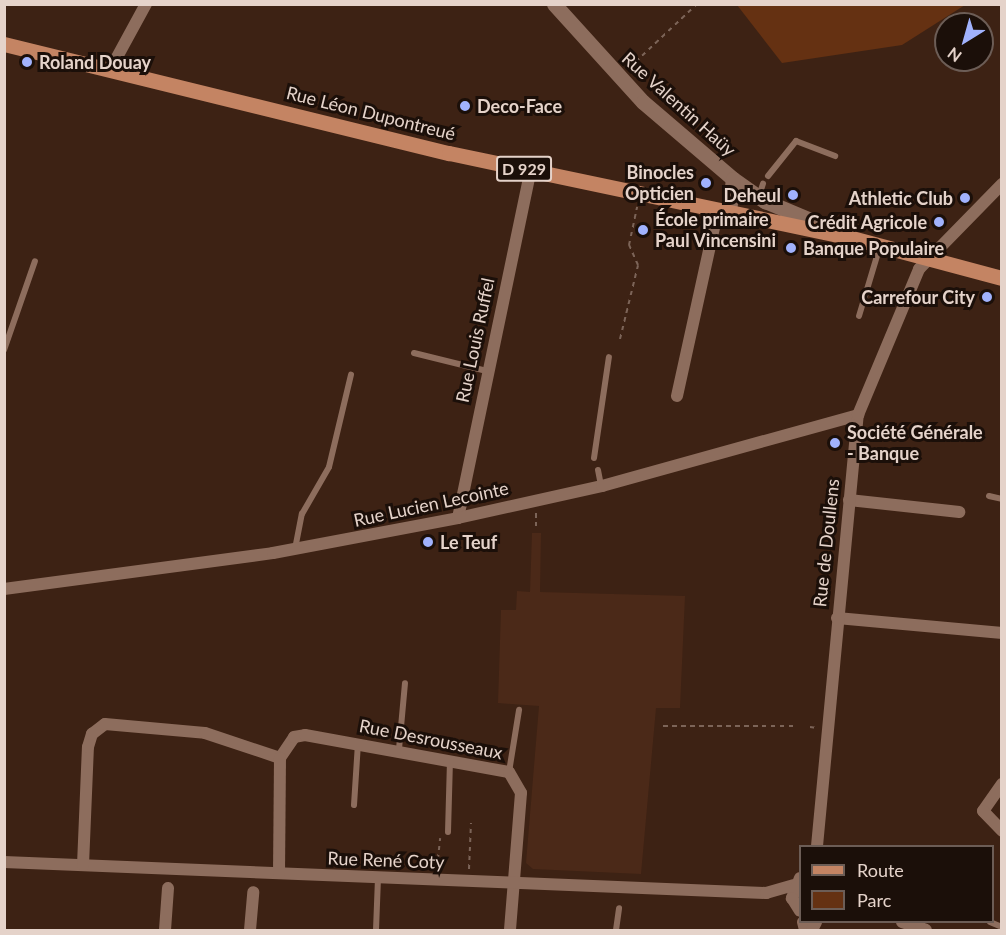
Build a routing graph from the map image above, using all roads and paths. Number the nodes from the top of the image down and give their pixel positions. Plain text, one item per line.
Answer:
1 (146, 4) edge
2 (555, 4) edge
3 (697, 4) edge
4 (4, 44) edge
5 (110, 70) junction
6 (618, 78) junction
7 (835, 156) dead end
8 (531, 170) junction
9 (768, 176) dead end
10 (733, 179) junction
11 (1002, 184) edge
12 (757, 190) junction
13 (641, 193) junction
14 (730, 211) junction
15 (848, 237) junction
16 (880, 246) junction
17 (928, 259) junction
18 (35, 261) dead end
19 (1002, 278) edge
20 (859, 316) dead end
21 (620, 339) dead end
22 (4, 350) edge
23 (414, 353) dead end
24 (609, 357) dead end
25 (487, 371) junction
26 (351, 375) dead end
27 (677, 396) dead end
28 (858, 415) junction
29 (594, 458) dead end
30 (598, 470) dead end
31 (602, 486) junction
32 (990, 496) dead end
33 (1002, 499) edge
34 (849, 500) junction
35 (534, 501) junction
36 (959, 512) dead end
37 (458, 518) junction
38 (536, 530) dead end
39 (295, 549) junction
40 (4, 590) edge
41 (837, 618) junction
42 (1002, 633) edge
43 (405, 683) dead end
44 (519, 710) dead end
45 (663, 726) dead end
46 (796, 726) dead end
47 (357, 743) junction
48 (399, 749) junction
49 (280, 758) junction
50 (450, 761) junction
51 (509, 772) junction
52 (1002, 784) edge
53 (354, 805) dead end
54 (471, 823) dead end
55 (1002, 831) edge
56 (448, 832) joint
57 (817, 845) edge
58 (4, 862) edge
59 (83, 866) junction
60 (279, 873) junction
61 (378, 877) junction
62 (436, 880) junction
63 (469, 881) junction
64 (797, 882) edge
65 (510, 883) junction
66 (168, 888) dead end
67 (253, 892) dead end
68 (766, 892) junction
69 (619, 908) dead end
70 (798, 908) edge
71 (165, 930) edge
72 (250, 930) edge
73 (376, 930) edge
74 (510, 930) edge
75 (616, 930) edge

1 - 5 street
2 - 6 street, Rue Valentin Haüy
3 - 6 path
4 - 5 main road, Rue Léon Dupontreué / D 929
5 - 8 main road, Rue Léon Dupontreué / D 929
6 - 10 street, Rue Valentin Haüy
7 - 9 lane
8 - 13 main road, Rue Léon Dupontreué / D 929
8 - 25 street, Rue Louis Ruffel
10 - 12 street, D 929
10 - 14 street, Rue Valentin Haüy
11 - 17 street
12 - 14 street
12 - 15 street, D 929
13 - 14 main road, Rue Léon Dupontreué / D 929
13 - 21 path
14 - 15 main road, D 929
14 - 27 street
15 - 16 main road, D 929
16 - 17 main road, D 929
16 - 20 lane
17 - 19 main road, D 929
17 - 28 street, Rue de Doullens
18 - 22 lane
23 - 25 lane
24 - 29 lane
25 - 37 street, Rue Louis Ruffel
26 - 39 lane
28 - 31 street, Rue Lucien Lecointe
28 - 34 street, Rue de Doullens
30 - 31 lane
31 - 35 street, Rue Lucien Lecointe
32 - 33 lane
34 - 36 street
34 - 41 street, Rue de Doullens
35 - 37 street, Rue Lucien Lecointe
35 - 38 path
37 - 39 street, Rue Lucien Lecointe
39 - 40 street, Rue Lucien Lecointe
41 - 42 street
41 - 57 street, Rue de Doullens
43 - 48 lane
44 - 51 lane
45 - 46 path
47 - 48 street, Rue Desrousseaux
47 - 49 street, Rue Desrousseaux
47 - 53 lane
48 - 50 street, Rue Desrousseaux
49 - 59 street
49 - 60 street
50 - 51 street, Rue Desrousseaux
50 - 56 lane
51 - 65 street, Rue Desrousseaux
52 - 55 street
54 - 63 path
56 - 62 path
58 - 59 street, Rue René Coty
59 - 60 street, Rue René Coty
60 - 61 street, Rue René Coty
61 - 62 street, Rue René Coty
61 - 73 lane
62 - 63 street, Rue René Coty
63 - 65 street, Rue René Coty
64 - 68 street, Rue René Coty
64 - 70 street
65 - 68 street, Rue René Coty
65 - 74 street, Rue Desrousseaux
66 - 71 street
67 - 72 street
68 - 70 street, Rue René Coty
69 - 75 lane

